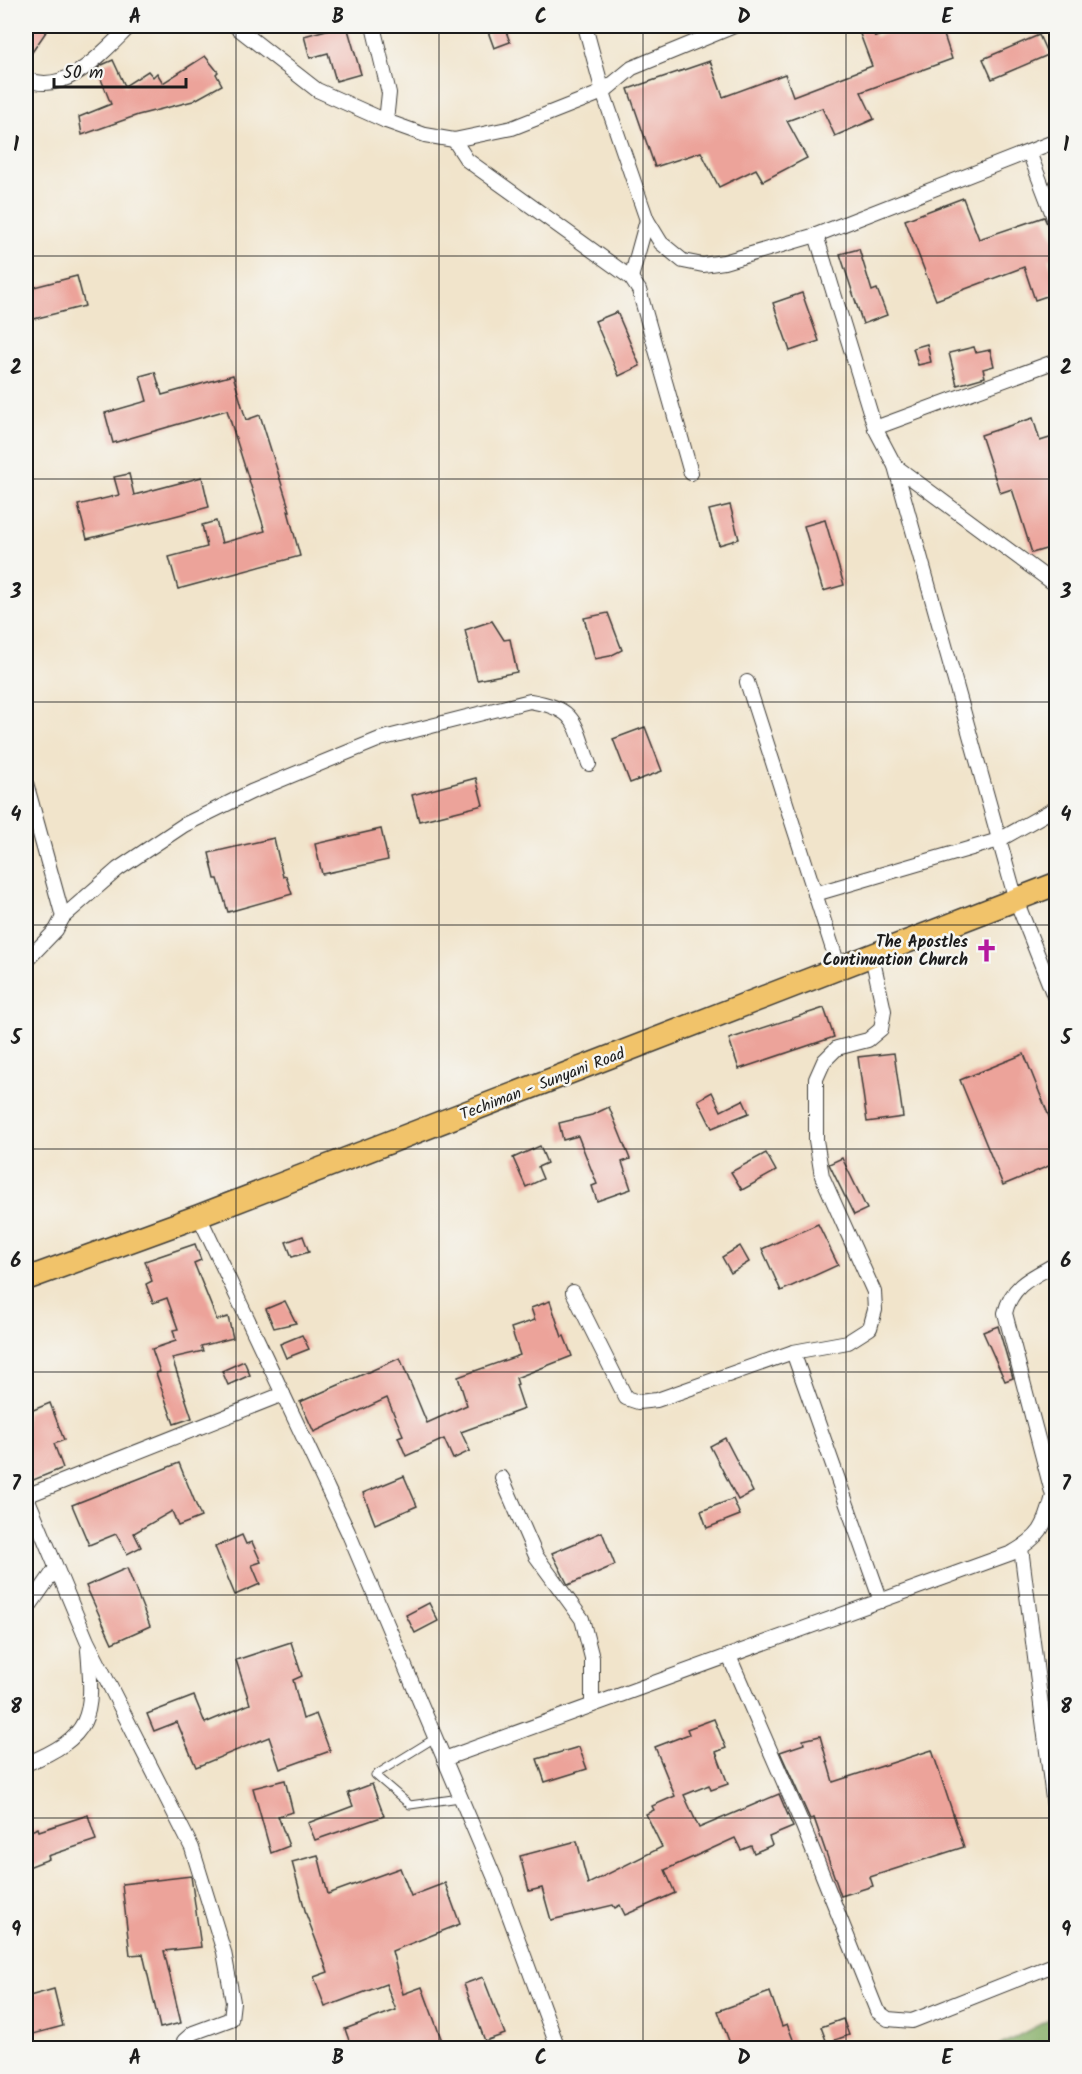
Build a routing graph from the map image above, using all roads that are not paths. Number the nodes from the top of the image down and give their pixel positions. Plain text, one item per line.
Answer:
1 (130, 26) edge
2 (235, 26) edge
3 (373, 26) edge
4 (585, 26) edge
5 (734, 26) edge
6 (26, 79) edge
7 (603, 92) junction
8 (386, 120) junction
9 (454, 140) junction
10 (1056, 141) edge
11 (1029, 152) junction
12 (647, 220) junction
13 (1056, 223) edge
14 (816, 235) junction
15 (631, 278) junction
16 (1056, 361) edge
17 (875, 428) junction
18 (895, 466) junction
19 (691, 473) dead end
20 (1056, 585) edge
21 (747, 682) dead end
22 (589, 764) dead end
23 (26, 783) edge
24 (1056, 808) edge
25 (999, 840) junction
26 (1056, 884) edge
27 (815, 894) junction
28 (1016, 900) junction
29 (63, 917) junction
30 (872, 956) junction
31 (26, 961) edge
32 (840, 968) junction
33 (1056, 1001) edge
34 (199, 1216) junction
35 (1056, 1264) edge
36 (26, 1279) edge
37 (573, 1292) dead end
38 (793, 1352) junction
39 (283, 1394) junction
40 (502, 1478) dead end
41 (26, 1496) edge
42 (1021, 1548) junction
43 (56, 1568) junction
44 (881, 1600) junction
45 (26, 1611) edge
46 (87, 1641) junction
47 (729, 1656) junction
48 (592, 1705) junction
49 (435, 1738) junction
50 (444, 1759) junction
51 (26, 1764) edge
52 (460, 1798) junction
53 (1056, 1822) edge
54 (1056, 1964) edge
55 (184, 2049) edge
56 (558, 2049) edge

1 - 6 street
2 - 8 street
3 - 8 street
4 - 7 street
5 - 7 street
7 - 9 street
7 - 12 street
8 - 9 street
9 - 15 street
10 - 11 street
11 - 13 street
11 - 14 street
12 - 14 street
12 - 15 street
14 - 17 street
15 - 19 street
16 - 17 street
17 - 18 street
18 - 20 street
18 - 25 street
21 - 27 street
22 - 29 street
23 - 29 street
24 - 25 street
25 - 27 street
25 - 28 street
26 - 28 main road, Techiman - Sunyani Road
27 - 32 street
28 - 30 main road, Techiman - Sunyani Road
28 - 33 street
29 - 31 street
30 - 32 main road, Techiman - Sunyani Road
30 - 38 street
32 - 34 main road, Techiman - Sunyani Road
34 - 36 main road, Techiman - Sunyani Road
34 - 39 street
35 - 42 street
37 - 38 street
38 - 44 street
39 - 41 street
39 - 49 street
40 - 48 street
41 - 43 street
42 - 44 street
42 - 53 street
43 - 45 street
43 - 46 street
44 - 47 street
46 - 51 street
46 - 55 street
47 - 48 street
47 - 54 street
48 - 50 street
49 - 50 street
49 - 52 lane
50 - 52 street
52 - 56 street

